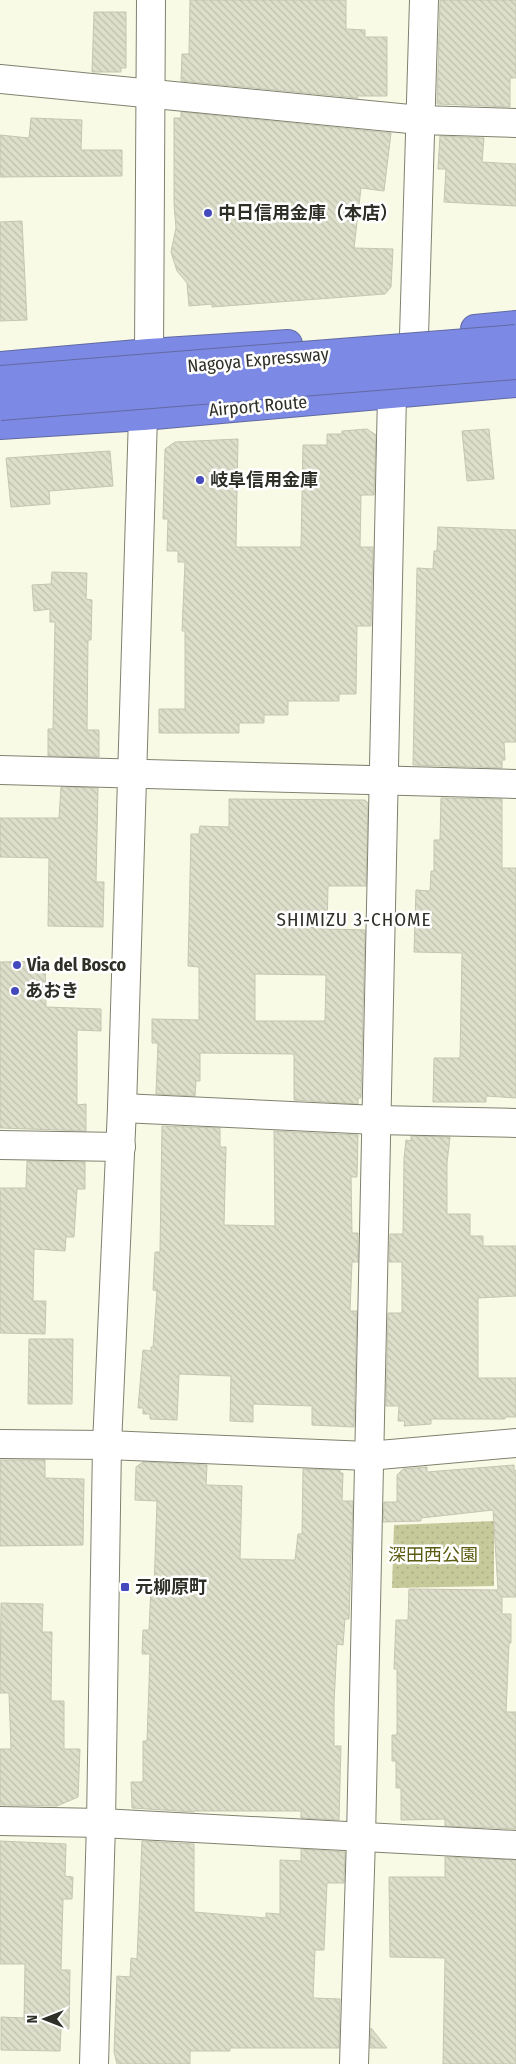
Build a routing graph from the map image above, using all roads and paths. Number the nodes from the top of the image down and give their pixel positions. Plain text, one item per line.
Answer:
1 (151, 0) edge
2 (424, 0) edge
3 (0, 80) edge
4 (150, 94) junction
5 (420, 120) junction
6 (516, 123) edge
7 (516, 325) edge
8 (414, 336) junction
9 (516, 339) edge
10 (149, 353) junction
11 (516, 365) edge
12 (0, 366) edge
13 (0, 380) edge
14 (516, 383) edge
15 (392, 394) junction
16 (0, 406) edge
17 (143, 416) junction
18 (0, 426) edge
19 (0, 770) edge
20 (132, 772) junction
21 (385, 780) junction
22 (516, 784) edge
23 (122, 1108) junction
24 (376, 1120) junction
25 (516, 1123) edge
26 (0, 1144) edge
27 (121, 1147) junction
28 (516, 1443) edge
29 (0, 1444) edge
30 (107, 1445) junction
31 (368, 1456) junction
32 (0, 1821) edge
33 (101, 1823) junction
34 (361, 1838) junction
35 (516, 1845) edge
36 (94, 2064) edge
37 (354, 2064) edge

1 - 4 street
2 - 5 street
3 - 4 street
4 - 5 street
4 - 10 street
5 - 6 street
5 - 8 street
7 - 8 highway
8 - 10 highway
9 - 13 highway, Nagoya Expressway, bridge
10 - 12 highway
10 - 17 street
11 - 16 highway, Nagoya Expressway, bridge
14 - 15 highway, Airport Route
15 - 17 highway, Airport Route
15 - 21 street
17 - 18 highway, Airport Route
17 - 20 street
19 - 20 street
20 - 21 street
20 - 23 street
21 - 22 street
21 - 24 street
23 - 24 street
23 - 27 street
24 - 25 street
24 - 31 street
26 - 27 street
27 - 30 street
28 - 31 street
29 - 30 street
30 - 31 street
30 - 33 street
31 - 34 street
32 - 33 street
33 - 34 street
33 - 36 street
34 - 35 street
34 - 37 street

